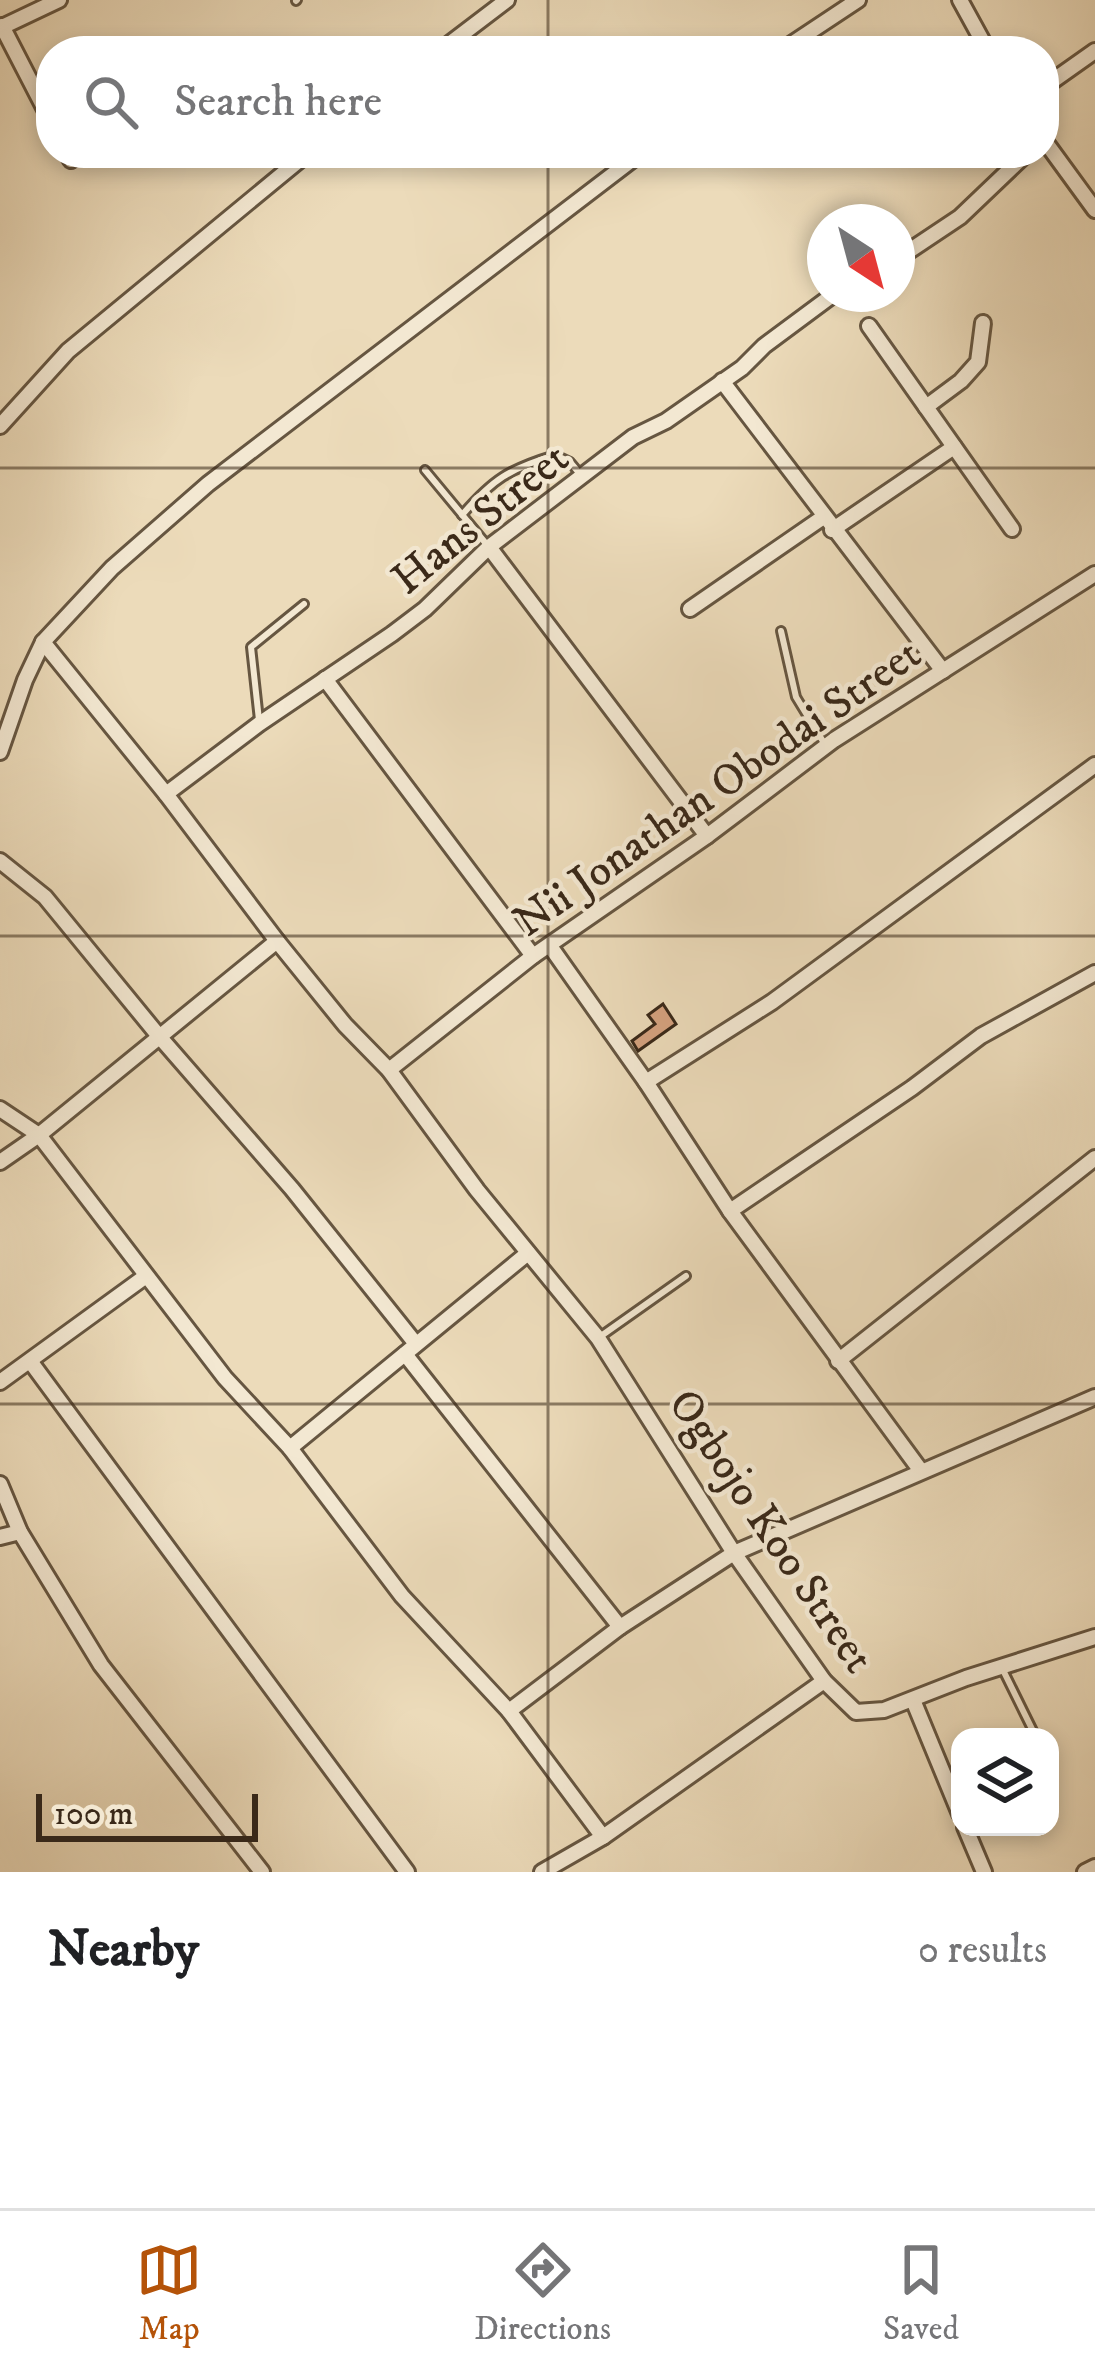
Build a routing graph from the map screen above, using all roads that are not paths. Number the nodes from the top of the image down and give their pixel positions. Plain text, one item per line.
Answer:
1 (507, 0) edge
2 (858, 0) edge
3 (981, 0) edge
4 (50, 1) edge
5 (963, 7) edge
6 (1, 27) edge
7 (460, 36) edge
8 (804, 36) edge
9 (979, 36) edge
10 (1095, 51) edge
11 (1059, 76) edge
12 (36, 83) edge
13 (1059, 161) edge
14 (290, 168) edge
15 (621, 168) edge
16 (1011, 168) edge
17 (1095, 210) edge
18 (915, 247) edge
19 (811, 312) edge
20 (983, 323) dead end
21 (869, 326) dead end
22 (722, 381) junction
23 (926, 407) junction
24 (0, 427) edge
25 (954, 447) junction
26 (425, 470) dead end
27 (583, 478) junction
28 (462, 515) junction
29 (827, 524) junction
30 (1012, 530) dead end
31 (489, 547) junction
32 (1095, 574) edge
33 (304, 604) dead end
34 (690, 609) dead end
35 (781, 631) dead end
36 (43, 642) junction
37 (943, 671) junction
38 (325, 679) junction
39 (260, 724) junction
40 (826, 746) junction
41 (0, 752) edge
42 (1095, 765) edge
43 (166, 794) junction
44 (707, 836) junction
45 (0, 861) edge
46 (277, 941) junction
47 (550, 946) junction
48 (533, 956) junction
49 (1095, 973) edge
50 (158, 1035) junction
51 (389, 1070) junction
52 (646, 1082) junction
53 (0, 1109) edge
54 (39, 1135) junction
55 (1095, 1158) edge
56 (0, 1162) edge
57 (730, 1211) junction
58 (528, 1252) junction
59 (146, 1276) junction
60 (686, 1276) dead end
61 (598, 1338) junction
62 (411, 1349) junction
63 (30, 1361) junction
64 (838, 1361) junction
65 (0, 1382) edge
66 (1095, 1396) edge
67 (290, 1448) junction
68 (921, 1472) junction
69 (0, 1484) edge
70 (20, 1532) junction
71 (0, 1537) edge
72 (734, 1553) junction
73 (620, 1627) junction
74 (1095, 1637) edge
75 (1002, 1668) junction
76 (824, 1681) junction
77 (913, 1700) junction
78 (509, 1711) junction
79 (1032, 1728) edge
80 (951, 1792) edge
81 (969, 1836) edge
82 (603, 1837) junction
83 (1095, 1867) edge
84 (552, 1869) edge
85 (262, 1872) edge
86 (407, 1872) edge
87 (984, 1872) edge
88 (1085, 1872) edge

1 - 7 street
2 - 8 street
3 - 5 street
4 - 6 street
5 - 9 street
6 - 12 street
10 - 11 street
13 - 17 street
14 - 24 street
15 - 36 street
16 - 18 street
19 - 22 street, Hans Street
20 - 23 street
21 - 23 street
22 - 27 street, Hans Street
22 - 29 street
23 - 25 street
25 - 29 street
25 - 30 street
26 - 28 lane
27 - 28 lane
27 - 31 street, Hans Street
28 - 31 lane
29 - 34 street
29 - 37 street
31 - 38 street, Hans Street
31 - 44 street
32 - 37 street, Nii Jonathan Obodai Street
33 - 39 lane
35 - 40 lane
36 - 41 street
36 - 43 street
37 - 40 street, Nii Jonathan Obodai Street
38 - 39 street, Hans Street
38 - 48 street
39 - 43 street, Hans Street
40 - 44 street, Nii Jonathan Obodai Street
42 - 52 street
43 - 46 street
44 - 47 street, Nii Jonathan Obodai Street
45 - 50 street
46 - 50 street
46 - 51 street
47 - 48 street, Nii Jonathan Obodai Street
47 - 52 street
48 - 51 street, Nii Jonathan Obodai Street
49 - 57 street
50 - 54 street
50 - 62 street
51 - 58 street, Ogbojo Koo Street
52 - 57 street
53 - 54 street
54 - 56 street
54 - 59 street
55 - 64 street
57 - 64 street
58 - 61 street, Ogbojo Koo Street
58 - 62 street
59 - 63 street
59 - 67 street
60 - 61 lane
61 - 72 street, Ogbojo Koo Street
62 - 67 street
62 - 73 street
63 - 65 street
63 - 86 street
64 - 68 street
66 - 68 street
67 - 78 street
68 - 72 street
69 - 70 street
70 - 71 street
70 - 85 street
72 - 73 street
72 - 76 street, Ogbojo Koo Street
73 - 78 street
74 - 75 street, Ogbojo Koo Street
75 - 77 street, Ogbojo Koo Street
75 - 79 lane
76 - 77 street, Ogbojo Koo Street
76 - 82 street
77 - 80 street
78 - 82 street
81 - 87 street
82 - 84 street
83 - 88 street

